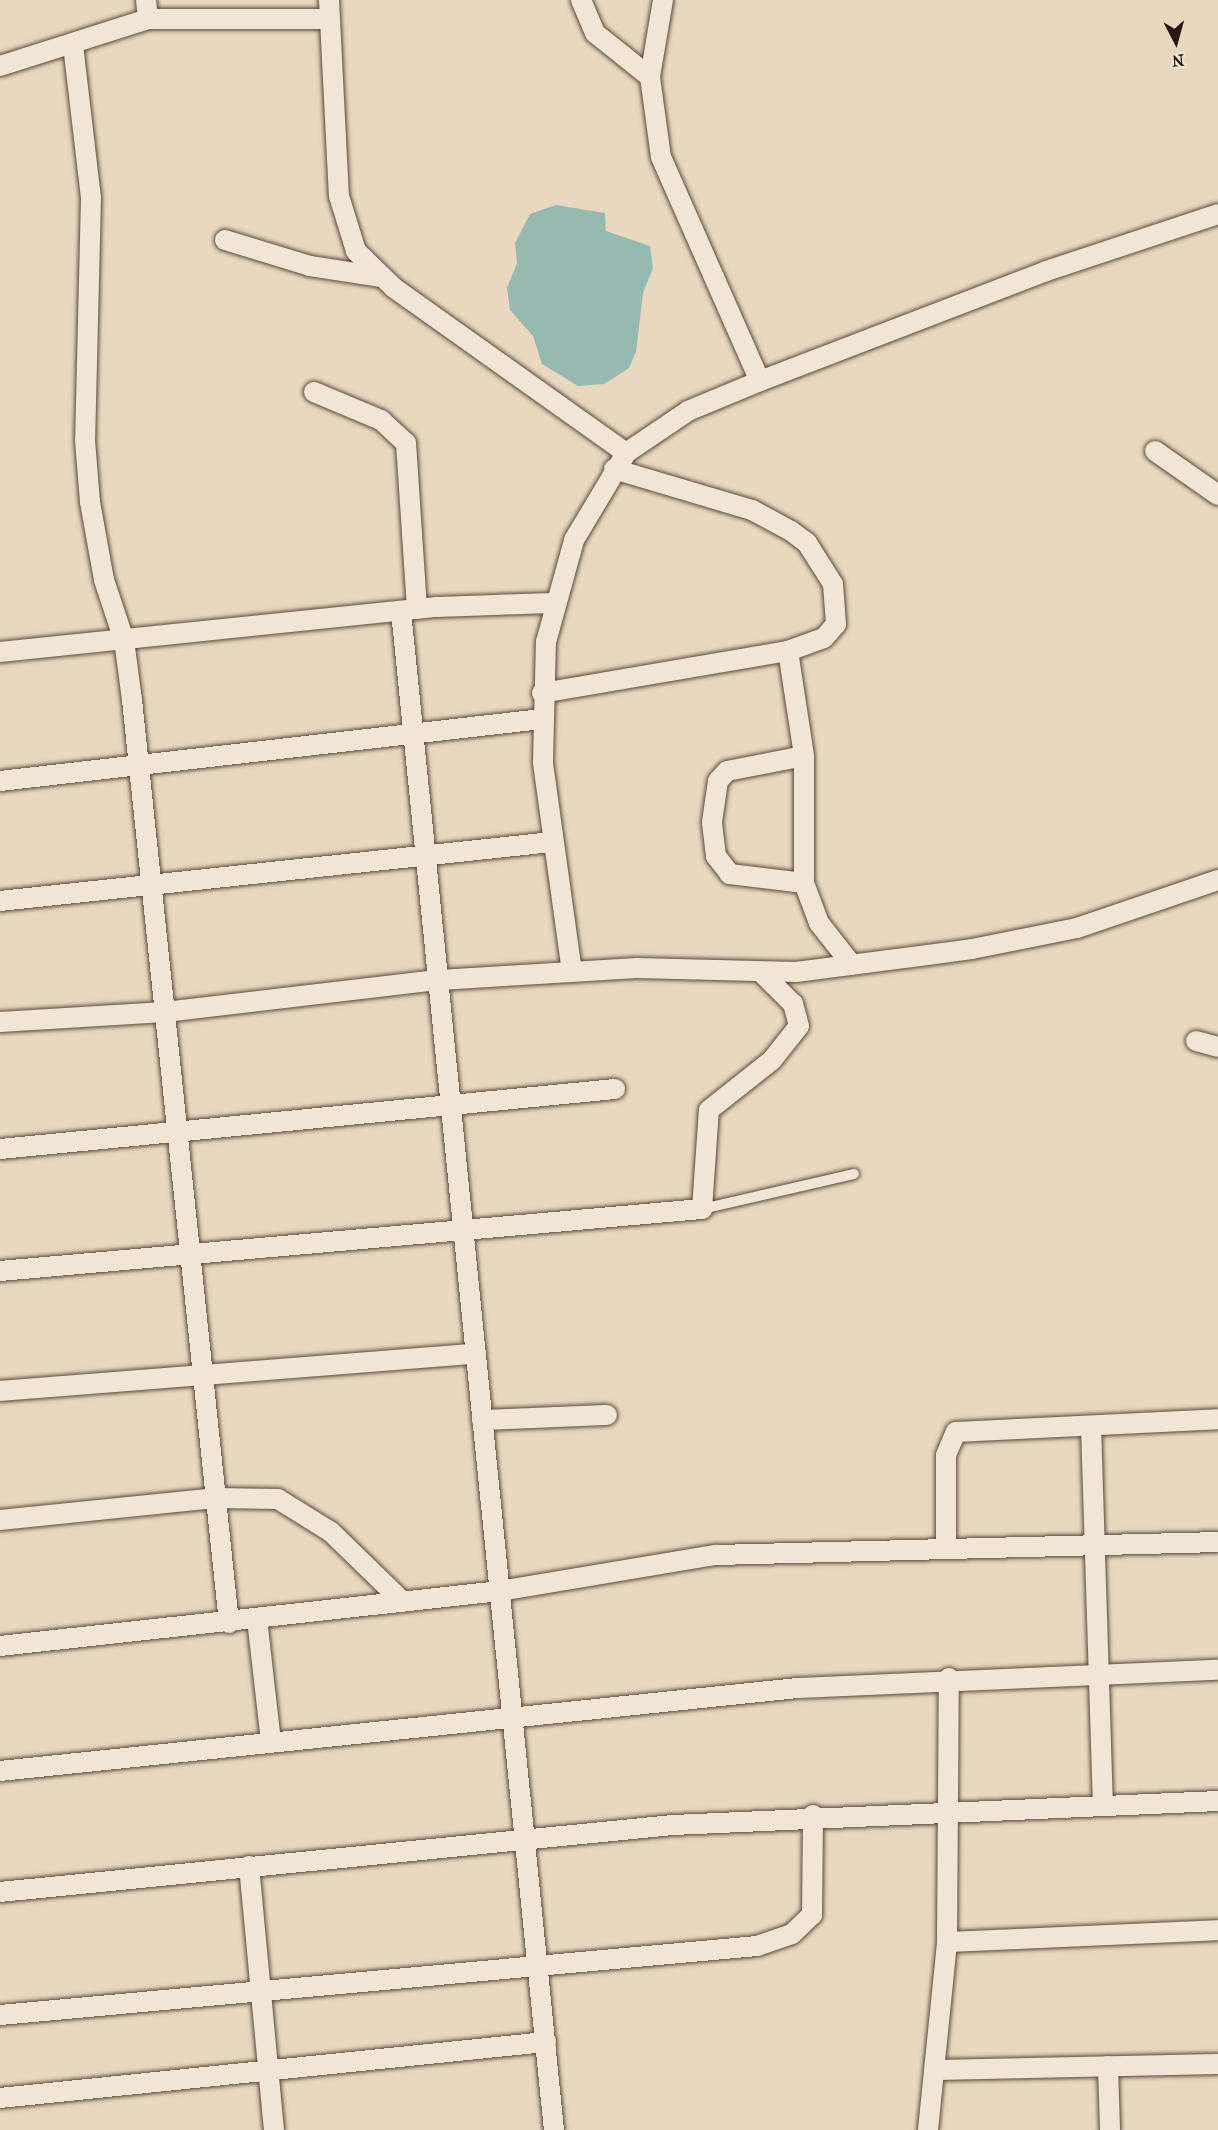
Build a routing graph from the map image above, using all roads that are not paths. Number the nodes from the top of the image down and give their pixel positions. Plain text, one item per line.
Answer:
1 (581, 0) edge
2 (663, 0) edge
3 (147, 9) edge
4 (328, 9) edge
5 (73, 45) junction
6 (0, 66) edge
7 (650, 77) junction
8 (1218, 214) edge
9 (225, 240) dead end
10 (380, 277) junction
11 (760, 381) junction
12 (314, 392) dead end
13 (1155, 451) dead end
14 (626, 453) junction
15 (614, 469) junction
16 (1218, 495) edge
17 (553, 603) junction
18 (409, 610) junction
19 (124, 640) junction
20 (788, 651) junction
21 (0, 652) edge
22 (542, 693) junction
23 (542, 719) junction
24 (412, 732) junction
25 (804, 756) junction
26 (140, 767) junction
27 (0, 781) edge
28 (552, 842) junction
29 (424, 857) junction
30 (1218, 880) edge
31 (804, 883) junction
32 (151, 886) junction
33 (0, 902) edge
34 (852, 964) junction
35 (572, 972) junction
36 (762, 972) junction
37 (439, 980) junction
38 (165, 1012) junction
39 (0, 1022) edge
40 (1196, 1041) dead end
41 (1218, 1047) edge
42 (615, 1089) dead end
43 (451, 1102) junction
44 (176, 1131) junction
45 (0, 1149) edge
46 (854, 1174) dead end
47 (702, 1209) junction
48 (461, 1234) junction
49 (186, 1252) junction
50 (0, 1271) edge
51 (474, 1354) junction
52 (200, 1376) junction
53 (0, 1391) edge
54 (607, 1415) dead end
55 (1218, 1419) edge
56 (482, 1420) junction
57 (1091, 1426) junction
58 (215, 1498) junction
59 (0, 1520) edge
60 (1218, 1542) edge
61 (1095, 1545) junction
62 (946, 1547) junction
63 (500, 1591) junction
64 (403, 1602) junction
65 (257, 1619) junction
66 (229, 1623) junction
67 (0, 1646) edge
68 (1218, 1670) edge
69 (1100, 1675) junction
70 (950, 1678) junction
71 (515, 1715) junction
72 (271, 1742) junction
73 (0, 1771) edge
74 (1218, 1801) edge
75 (1103, 1804) junction
76 (950, 1809) junction
77 (813, 1815) junction
78 (525, 1841) junction
79 (249, 1866) junction
80 (0, 1892) edge
81 (1218, 1930) edge
82 (947, 1942) junction
83 (539, 1963) junction
84 (262, 1988) junction
85 (0, 2015) edge
86 (546, 2042) junction
87 (1218, 2064) edge
88 (1108, 2066) junction
89 (269, 2070) junction
90 (935, 2070) junction
91 (0, 2097) edge
92 (274, 2130) edge
93 (554, 2130) edge
94 (928, 2130) edge
95 (1110, 2130) edge

1 - 7 street
2 - 7 street
3 - 4 street
3 - 5 street
4 - 10 street
5 - 6 street
5 - 19 street
7 - 11 street
8 - 11 street
9 - 10 street
10 - 14 street
11 - 14 street
12 - 18 street
13 - 16 street
14 - 15 street
15 - 17 street
15 - 20 street
17 - 18 street
17 - 22 street
18 - 19 street
18 - 24 street
19 - 21 street
19 - 26 street
20 - 22 street
20 - 25 street
22 - 23 street
23 - 24 street
23 - 28 street
24 - 26 street
24 - 29 street
25 - 31 street
25 - 31 street
26 - 27 street
26 - 32 street
28 - 29 street
28 - 35 street
29 - 32 street
29 - 37 street
30 - 34 street
31 - 34 street
32 - 33 street
32 - 38 street
34 - 36 street
35 - 36 street
35 - 37 street
36 - 47 street
37 - 38 street
37 - 43 street
38 - 39 street
38 - 44 street
40 - 41 street
42 - 43 street
43 - 44 street
43 - 48 street
44 - 45 street
44 - 49 street
46 - 47 lane
47 - 48 street
48 - 49 street
48 - 51 street
49 - 50 street
49 - 52 street
51 - 52 street
51 - 56 street
52 - 53 street
52 - 58 street
54 - 56 street
55 - 57 street
56 - 63 street
57 - 61 street
57 - 62 street
58 - 59 street
58 - 64 street
58 - 66 street
60 - 61 street
61 - 62 street
61 - 69 street
62 - 63 street
63 - 64 street
63 - 71 street
64 - 65 street
65 - 66 street
65 - 72 street
66 - 67 street
68 - 69 street
69 - 70 street
69 - 75 street
70 - 71 street
70 - 76 street
71 - 72 street
71 - 78 street
72 - 73 street
74 - 75 street
75 - 76 street
76 - 77 street
76 - 82 street
77 - 78 street
77 - 83 street
78 - 79 street
78 - 83 street
79 - 80 street
79 - 84 street
81 - 82 street
82 - 90 street
83 - 84 street
83 - 86 street
84 - 85 street
84 - 89 street
86 - 89 street
86 - 93 street
87 - 88 street
88 - 90 street
88 - 95 street
89 - 91 street
89 - 92 street
90 - 94 street

